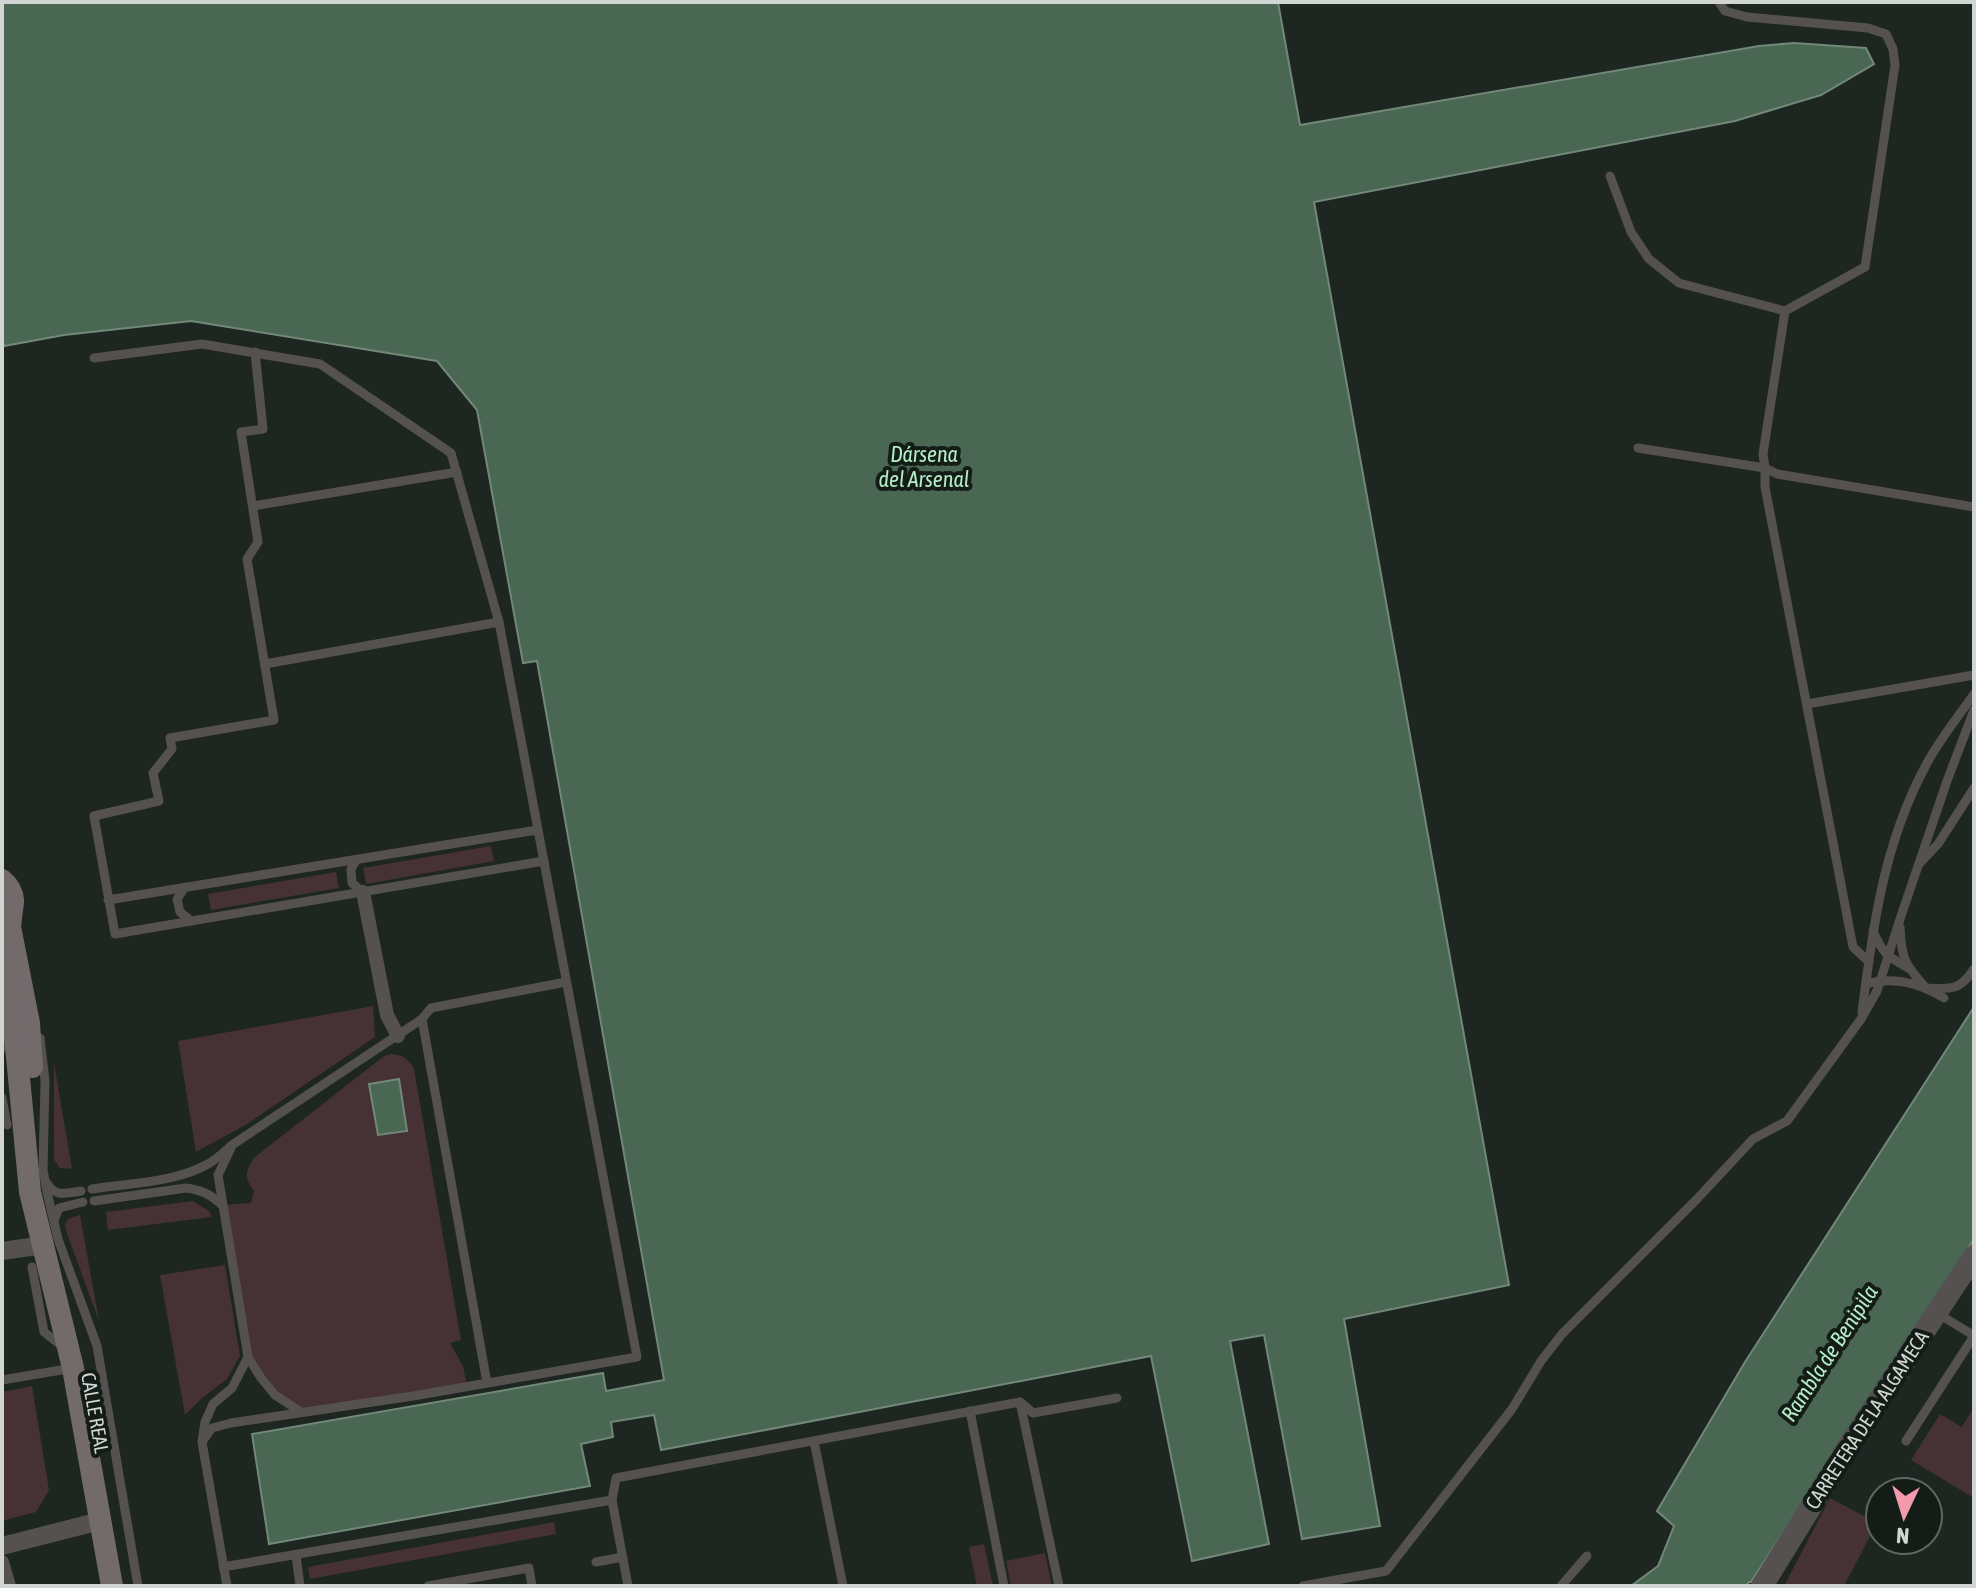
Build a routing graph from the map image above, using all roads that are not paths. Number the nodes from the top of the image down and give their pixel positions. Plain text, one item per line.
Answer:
1 (1719, 2) edge
2 (1610, 176) dead end
3 (1785, 311) junction
4 (255, 352) junction
5 (94, 358) dead end
6 (1638, 448) dead end
7 (1765, 468) junction
8 (457, 472) junction
9 (253, 506) junction
10 (1974, 507) edge
11 (499, 622) junction
12 (265, 664) junction
13 (1974, 675) edge
14 (1974, 694) edge
15 (1807, 704) junction
16 (1974, 710) edge
17 (1974, 788) edge
18 (537, 830) junction
19 (357, 859) junction
20 (544, 861) junction
21 (1917, 867) junction
22 (3, 880) edge
23 (185, 887) junction
24 (363, 892) junction
25 (108, 900) junction
26 (7, 916) edge
27 (1900, 919) junction
28 (191, 921) junction
29 (1873, 931) junction
30 (1888, 957) junction
31 (10, 961) edge
32 (1869, 962) junction
33 (1908, 968) junction
34 (1974, 969) edge
35 (1882, 979) junction
36 (1901, 981) junction
37 (566, 982) junction
38 (1866, 984) junction
39 (1926, 988) junction
40 (1877, 991) junction
41 (1944, 998) dead end
42 (422, 1019) junction
43 (1861, 1019) junction
44 (14, 1026) junction
45 (398, 1036) junction
46 (2, 1048) edge
47 (2, 1098) edge
48 (7, 1125) dead end
49 (232, 1145) junction
50 (36, 1174) junction
51 (222, 1205) junction
52 (49, 1236) junction
53 (2, 1251) edge
54 (1974, 1256) edge
55 (32, 1267) dead end
56 (1937, 1313) junction
57 (1974, 1335) edge
58 (248, 1357) junction
59 (71, 1360) junction
60 (2, 1380) edge
61 (487, 1383) junction
62 (1117, 1398) dead end
63 (1020, 1402) junction
64 (970, 1411) junction
65 (301, 1412) junction
66 (814, 1441) junction
67 (1906, 1441) dead end
68 (202, 1442) junction
69 (612, 1500) junction
70 (100, 1521) junction
71 (2, 1546) edge
72 (296, 1555) junction
73 (1587, 1556) dead end
74 (623, 1557) junction
75 (596, 1562) dead end
76 (3, 1565) edge
77 (223, 1567) junction
78 (9, 1586) edge
79 (112, 1586) edge
80 (125, 1586) edge
81 (138, 1586) edge
82 (227, 1586) edge
83 (300, 1586) edge
84 (428, 1586) edge
85 (532, 1586) edge
86 (628, 1586) edge
87 (843, 1586) edge
88 (1004, 1586) edge
89 (1059, 1586) edge
90 (1303, 1586) edge
91 (1561, 1586) edge
92 (1762, 1586) edge

1 - 3 lane
2 - 3 lane
3 - 7 lane
4 - 5 lane
4 - 8 lane
4 - 9 lane
6 - 7 lane
7 - 10 lane
7 - 15 lane
8 - 9 lane
8 - 11 lane
9 - 12 lane
11 - 12 lane
11 - 18 lane
12 - 25 lane
13 - 15 lane
14 - 29 lane
15 - 32 lane
16 - 21 lane
17 - 21 lane
18 - 19 lane
18 - 20 lane
19 - 23 lane
19 - 24 lane
20 - 24 lane
20 - 37 lane
21 - 27 lane
22 - 26 main road, CALLE REAL
23 - 25 lane
23 - 28 lane
24 - 28 lane
24 - 45 street
25 - 28 lane
26 - 31 main road, CALLE REAL
27 - 30 lane
27 - 33 lane
29 - 30 lane
29 - 32 lane
30 - 33 lane
30 - 35 lane
31 - 44 main road, CALLE REAL
31 - 50 main road, CALLE REAL
32 - 38 lane
33 - 39 lane
34 - 39 lane
35 - 36 lane
35 - 38 lane
35 - 40 lane
36 - 39 lane
36 - 40 lane
37 - 42 lane
37 - 61 lane
38 - 43 lane
39 - 41 lane
40 - 43 lane
42 - 45 lane
42 - 61 lane
43 - 90 lane
44 - 46 lane
44 - 50 main road, CALLE REAL
45 - 49 lane
47 - 48 lane
49 - 50 lane
49 - 51 lane
50 - 52 main road, CALLE REAL
51 - 52 lane
51 - 58 lane
52 - 53 street
52 - 59 main road, CALLE REAL
52 - 80 main road, CALLE REAL
52 - 81 lane
54 - 56 street, CARRETERA DE LA ALGAMECA
55 - 59 lane
56 - 57 lane
56 - 92 street, CARRETERA DE LA ALGAMECA
57 - 67 lane
58 - 65 lane
58 - 68 lane
59 - 60 lane
59 - 70 main road, CALLE REAL
61 - 65 lane
62 - 63 lane
63 - 64 lane
63 - 89 lane
64 - 66 lane
64 - 88 lane
65 - 68 lane
66 - 69 lane
66 - 87 lane
68 - 77 lane
69 - 72 lane
69 - 74 lane
70 - 71 street
70 - 79 main road, CALLE REAL
72 - 77 lane
72 - 83 lane
73 - 91 lane
74 - 75 lane
74 - 86 lane
76 - 78 street
77 - 82 lane
84 - 85 lane

